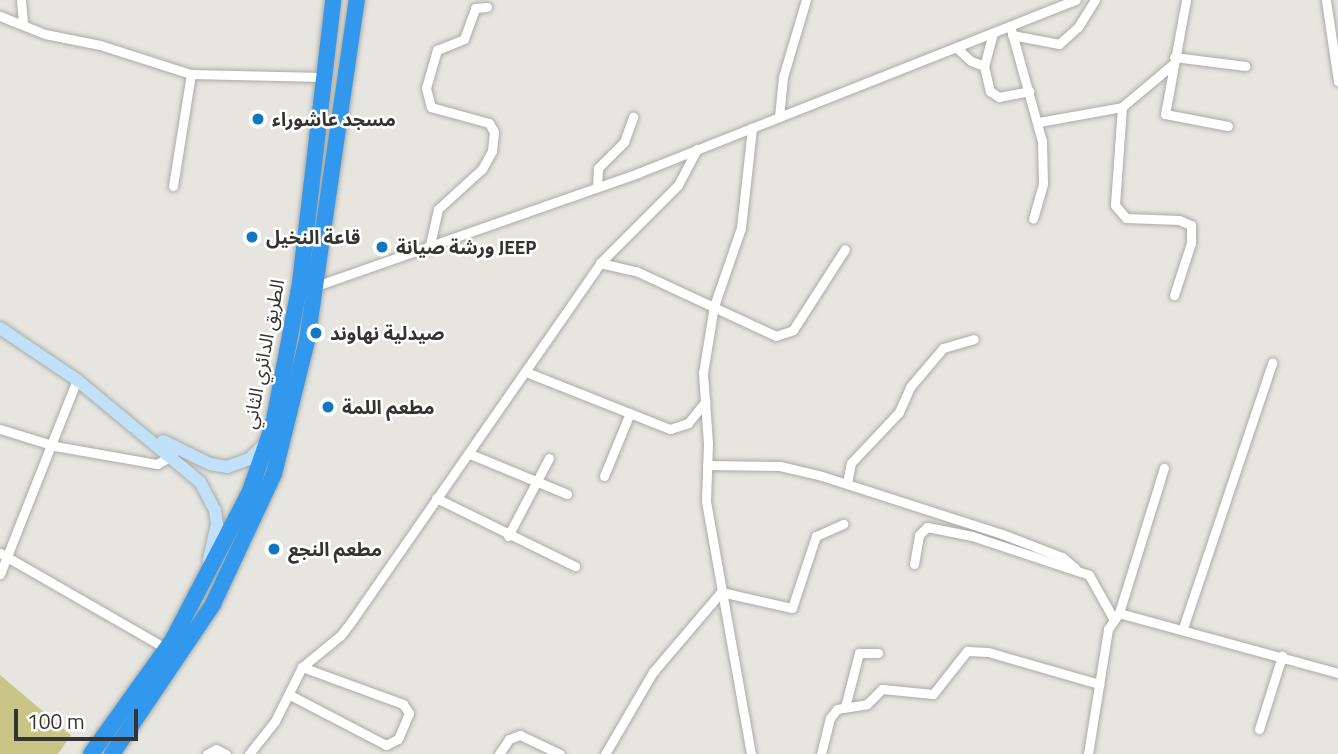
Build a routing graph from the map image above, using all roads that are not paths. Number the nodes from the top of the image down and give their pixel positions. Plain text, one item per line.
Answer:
1 (21, 0) edge
2 (333, 0) edge
3 (357, 0) edge
4 (806, 0) edge
5 (1076, 0) edge
6 (1095, 0) edge
7 (1186, 0) edge
8 (1326, 0) edge
9 (487, 7) dead end
10 (0, 17) edge
11 (23, 22) junction
12 (1011, 31) junction
13 (993, 33) junction
14 (957, 48) junction
15 (1173, 60) junction
16 (984, 66) junction
17 (1245, 66) dead end
18 (191, 75) junction
19 (322, 77) junction
20 (1338, 81) edge
21 (1029, 90) junction
22 (1122, 107) junction
23 (633, 117) dead end
24 (779, 117) junction
25 (1039, 122) junction
26 (1228, 126) dead end
27 (752, 128) junction
28 (697, 149) junction
29 (173, 186) dead end
30 (597, 187) junction
31 (1033, 219) dead end
32 (429, 249) junction
33 (845, 249) dead end
34 (600, 263) junction
35 (316, 286) junction
36 (1174, 295) dead end
37 (714, 306) junction
38 (0, 319) edge
39 (0, 328) edge
40 (974, 339) dead end
41 (1272, 363) dead end
42 (526, 372) junction
43 (77, 380) junction
44 (706, 401) junction
45 (630, 412) junction
46 (0, 429) edge
47 (268, 441) junction
48 (55, 446) junction
49 (470, 454) junction
50 (173, 455) junction
51 (549, 458) dead end
52 (707, 465) junction
53 (1164, 468) dead end
54 (604, 476) dead end
55 (537, 482) junction
56 (847, 484) junction
57 (567, 494) dead end
58 (436, 498) junction
59 (843, 524) dead end
60 (508, 536) junction
61 (4, 555) edge
62 (914, 564) dead end
63 (575, 566) dead end
64 (1075, 568) junction
65 (0, 574) edge
66 (203, 581) junction
67 (721, 592) junction
68 (1116, 615) junction
69 (1184, 628) junction
70 (167, 649) junction
71 (878, 653) dead end
72 (1282, 656) junction
73 (302, 667) junction
74 (1338, 673) edge
75 (1099, 684) junction
76 (290, 695) junction
77 (845, 707) junction
78 (1259, 729) dead end
79 (91, 754) edge
80 (112, 754) edge
81 (208, 754) edge
82 (226, 754) edge
83 (249, 754) edge
84 (499, 754) edge
85 (559, 754) edge
86 (606, 754) edge
87 (751, 754) edge
88 (821, 754) edge
89 (1088, 754) edge

1 - 11 street
2 - 19 highway, الطريق الدائري الثاني
3 - 35 highway, الطريق الدائري الثاني
4 - 24 street
5 - 12 street
6 - 12 street
7 - 15 street
8 - 20 street
9 - 32 street
10 - 11 street
11 - 18 street
12 - 13 street
12 - 21 street
13 - 14 street
13 - 16 street
14 - 16 street
14 - 24 street
15 - 17 street
15 - 22 street
15 - 26 street
16 - 21 street
18 - 19 street
18 - 29 street
19 - 47 highway, الطريق الدائري الثاني
21 - 25 street
22 - 25 street
22 - 36 street
23 - 30 street
24 - 27 street
25 - 31 street
27 - 28 street
27 - 37 street
28 - 30 street
28 - 34 street
30 - 32 street
32 - 35 street
33 - 37 street
34 - 37 street
34 - 42 street
35 - 80 highway, الطريق الدائري الثاني
37 - 44 street
38 - 47 street
39 - 43 street
40 - 56 street
41 - 69 street
42 - 45 street
42 - 49 street
43 - 48 street
43 - 50 street
44 - 45 street
44 - 52 street
45 - 54 street
46 - 48 street
47 - 66 highway, الطريق الدائري الثاني
48 - 50 street
48 - 61 street
49 - 55 street
49 - 58 street
50 - 66 street
51 - 55 street
52 - 56 street
52 - 67 street
53 - 68 street
55 - 57 street
55 - 60 street
56 - 64 street
58 - 60 street
58 - 73 street
59 - 67 street
60 - 63 street
61 - 65 street
61 - 70 street
62 - 64 street
64 - 68 street
66 - 70 highway, الطريق الدائري الثاني
67 - 86 street
67 - 87 street
68 - 69 street
68 - 75 street
69 - 72 street
70 - 79 highway, الطريق الدائري الثاني
71 - 77 street
72 - 74 street
72 - 78 street
73 - 76 street
73 - 76 street
75 - 77 street
75 - 89 street
76 - 83 street
77 - 88 street
81 - 82 street
84 - 85 street

